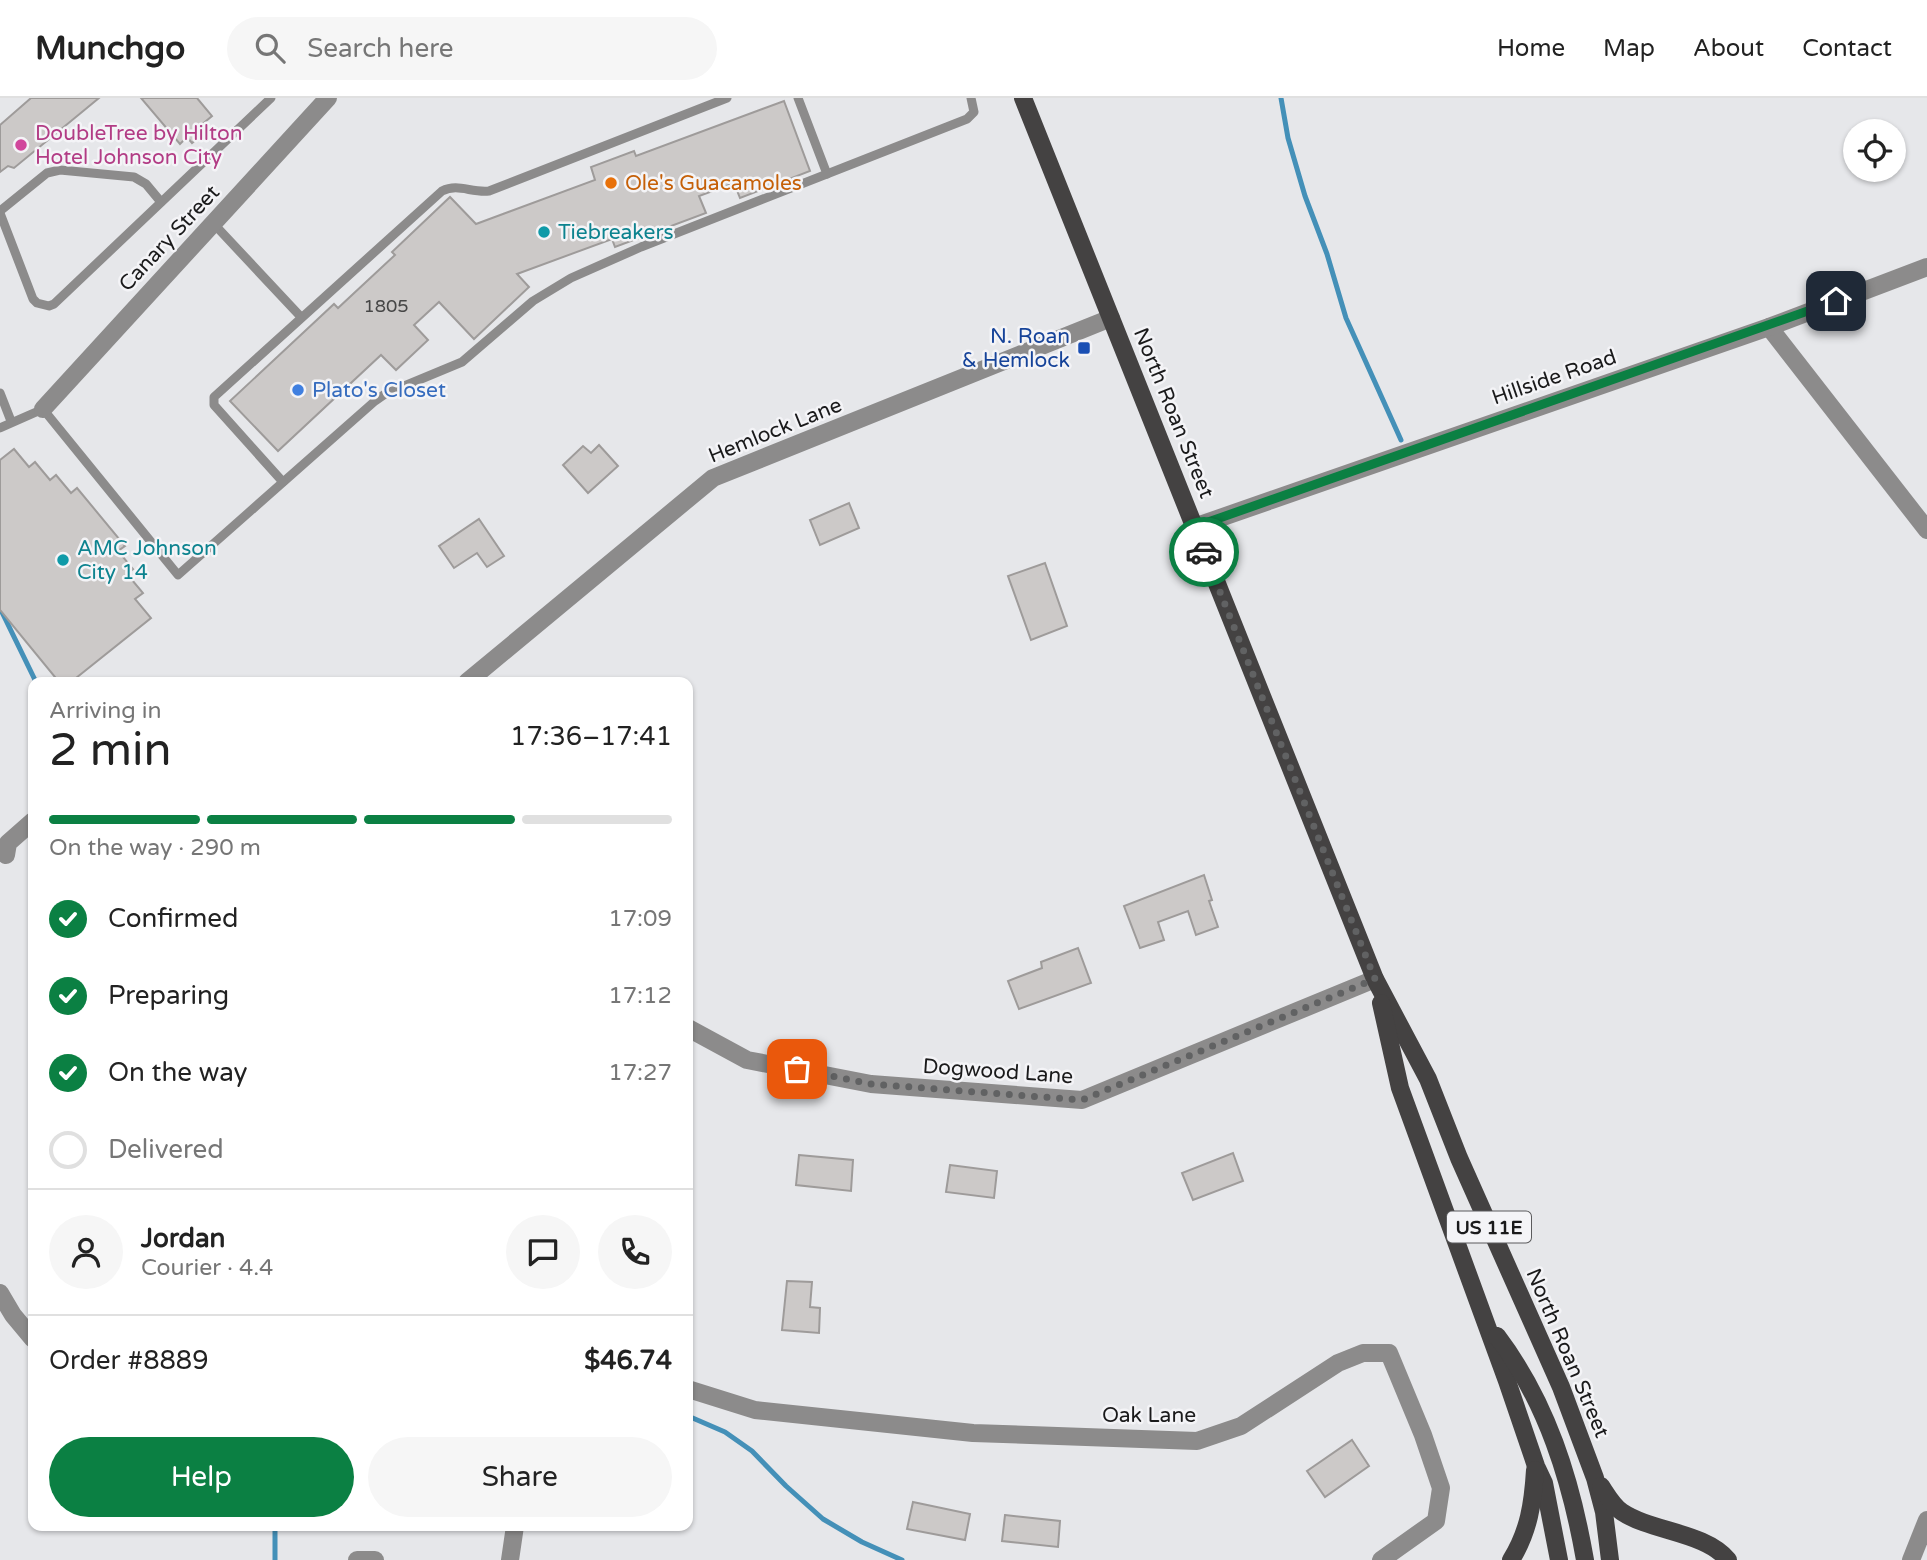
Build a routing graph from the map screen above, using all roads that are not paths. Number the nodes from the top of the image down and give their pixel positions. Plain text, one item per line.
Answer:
1 (271, 98) edge
2 (328, 98) edge
3 (727, 98) edge
4 (798, 98) edge
5 (971, 98) edge
6 (1023, 98) edge
7 (827, 174) junction
8 (161, 202) junction
9 (0, 212) edge
10 (213, 223) junction
11 (1927, 267) edge
12 (301, 317) junction
13 (1111, 317) junction
14 (1769, 327) junction
15 (0, 393) edge
16 (43, 409) junction
17 (11, 421) junction
18 (0, 428) edge
19 (283, 482) junction
20 (1194, 527) junction
21 (1927, 530) edge
22 (473, 677) edge
23 (28, 825) edge
24 (6, 855) dead end
25 (1375, 979) junction
26 (693, 1031) edge
27 (0, 1293) edge
28 (1484, 1320) junction
29 (28, 1333) edge
30 (693, 1390) edge
31 (1536, 1466) junction
32 (1595, 1478) junction
33 (1927, 1520) edge
34 (514, 1531) edge
35 (357, 1560) edge
36 (375, 1560) edge
37 (510, 1560) edge
38 (1381, 1560) edge
39 (1511, 1560) edge
40 (1559, 1560) edge
41 (1585, 1560) edge
42 (1610, 1560) edge
43 (1728, 1560) edge
44 (1911, 1560) edge

1 - 8 lane
2 - 10 street, Canary Street
3 - 12 lane
4 - 7 lane
5 - 7 lane
6 - 13 main road, North Roan Street / US 11E
7 - 19 lane
8 - 9 lane
8 - 9 lane
10 - 12 lane
10 - 16 street, Canary Street
11 - 14 street, Hillside Road
12 - 19 lane
13 - 20 main road, North Roan Street / US 11E
13 - 22 street, Hemlock Lane
14 - 20 street, Hillside Road
14 - 21 street
15 - 17 lane
16 - 17 lane
16 - 19 lane
17 - 18 lane
20 - 25 main road, North Roan Street / US 11E
23 - 24 street
25 - 26 street, Dogwood Lane
25 - 28 main road, North Roan Street / US 11E
25 - 32 main road, North Roan Street / US 11E
27 - 29 street
28 - 31 main road, North Roan Street / US 11E
28 - 41 main road
30 - 38 street, Oak Lane
31 - 39 main road
31 - 40 main road, North Roan Street / US 11E
32 - 42 main road, North Roan Street / US 11E
32 - 43 main road
33 - 44 street
34 - 37 street
35 - 36 street

